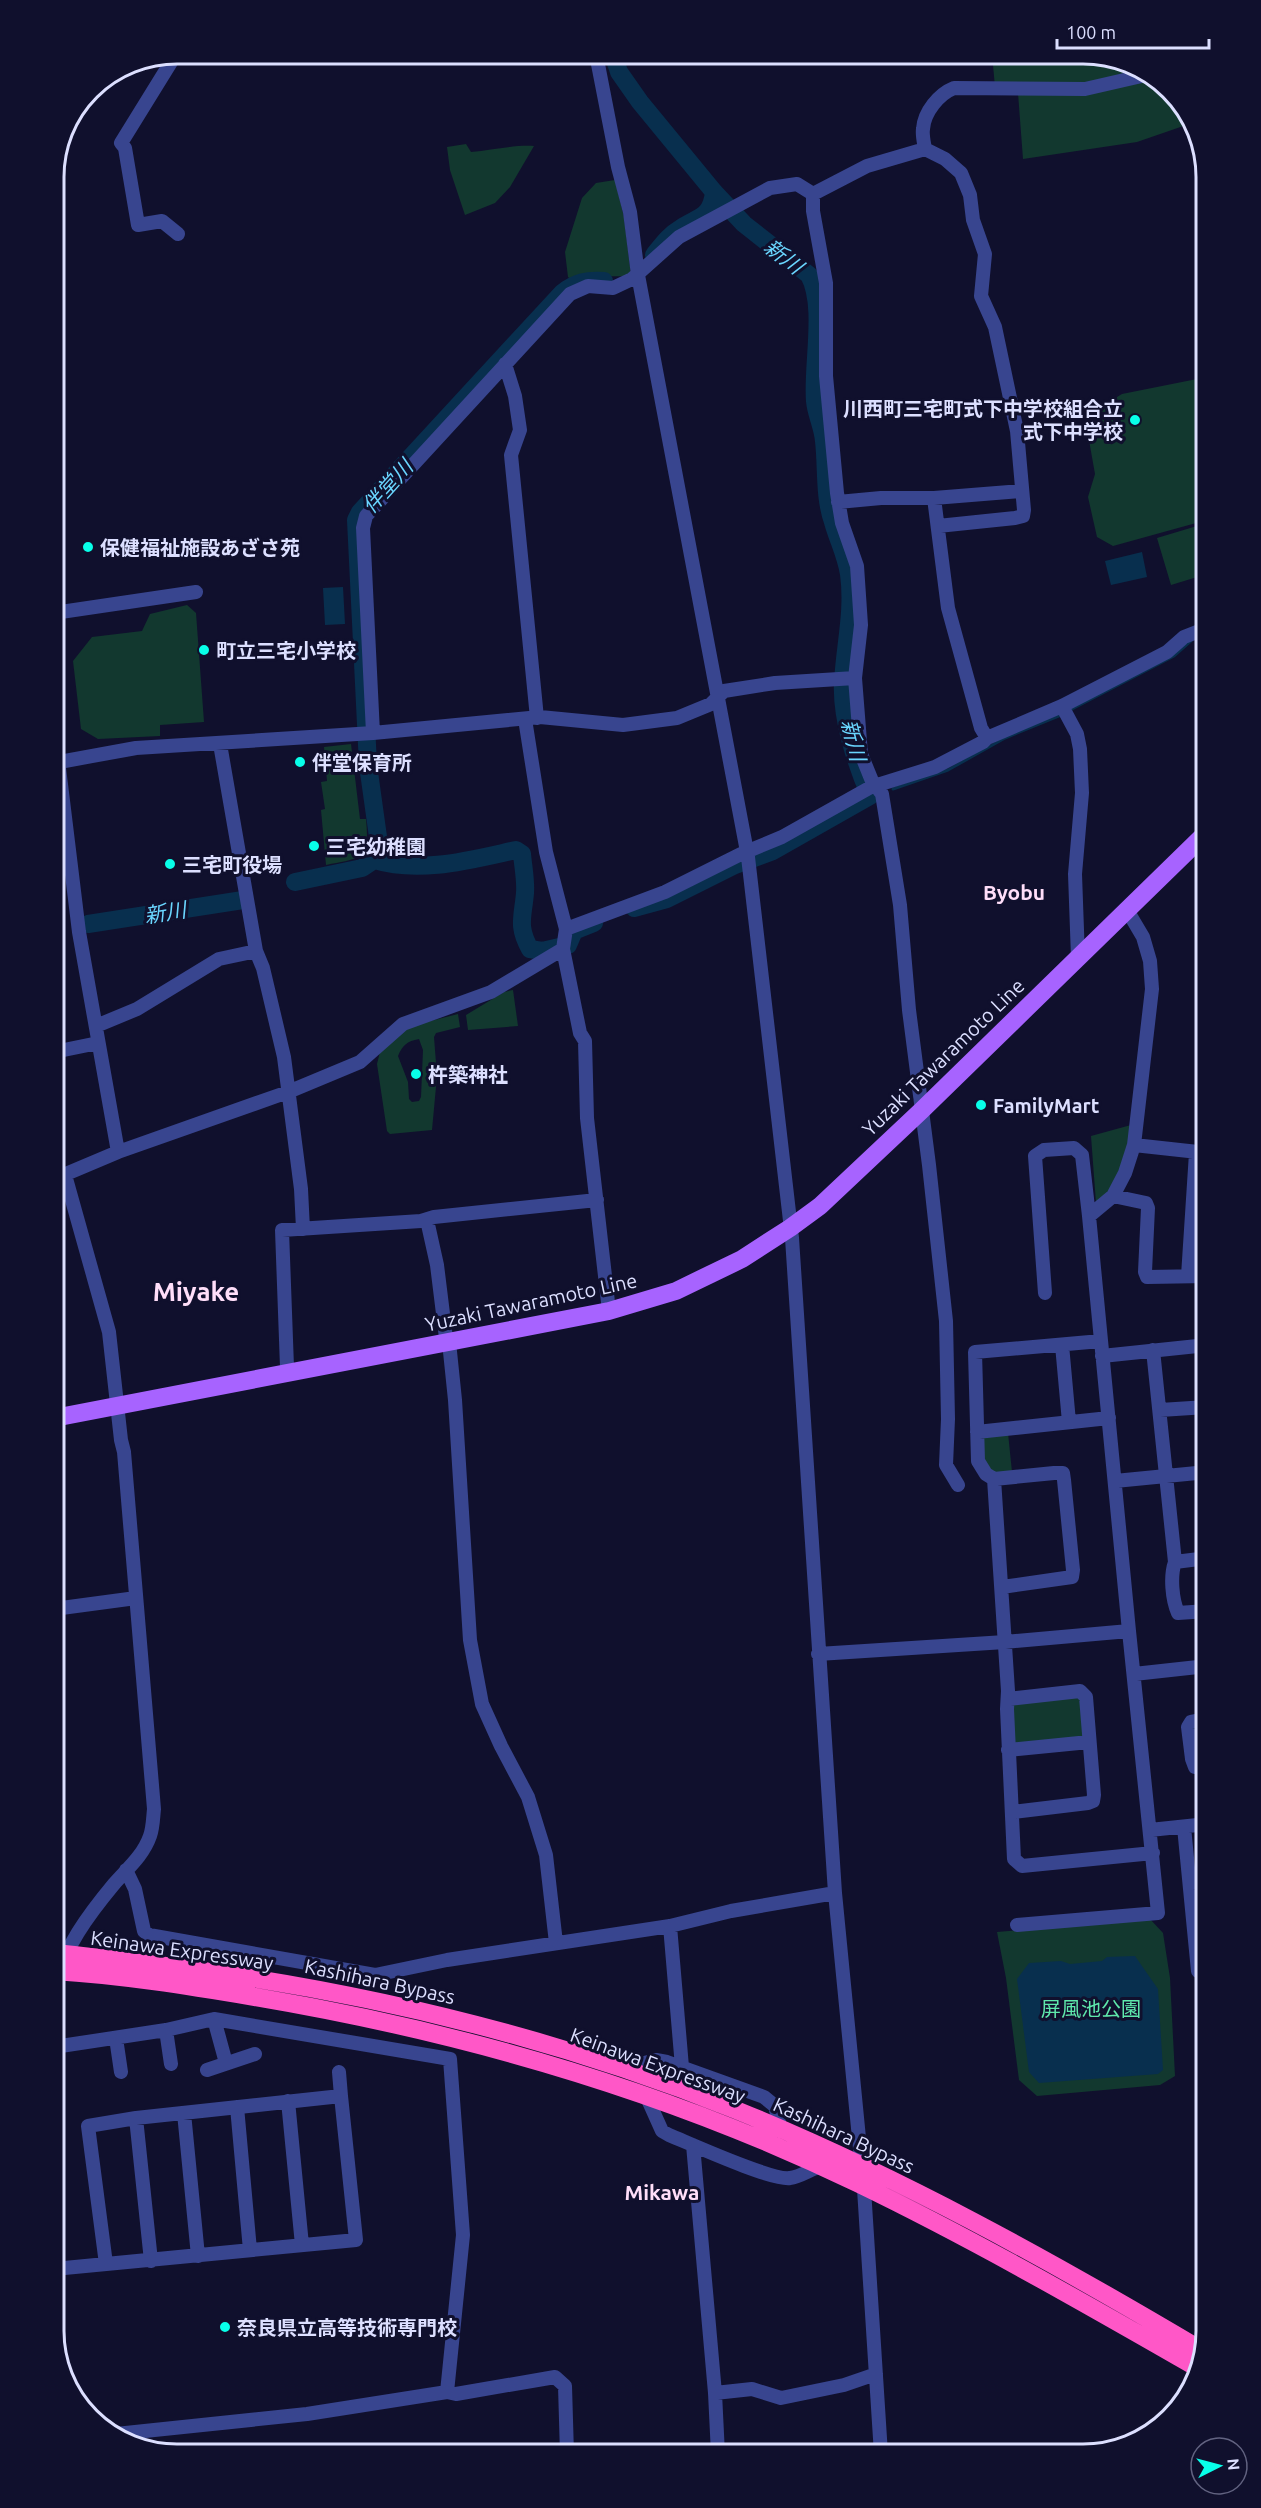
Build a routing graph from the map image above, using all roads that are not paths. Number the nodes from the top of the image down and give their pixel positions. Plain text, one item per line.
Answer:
1 (598, 64) edge
2 (169, 65) edge
3 (1135, 77) edge
4 (925, 149) junction
5 (813, 194) junction
6 (178, 234) dead end
7 (638, 275) junction
8 (505, 364) junction
9 (1022, 491) junction
10 (934, 498) junction
11 (838, 502) junction
12 (938, 526) junction
13 (196, 592) dead end
14 (65, 611) edge
15 (1196, 632) edge
16 (855, 678) junction
17 (718, 695) junction
18 (1062, 706) junction
19 (531, 718) junction
20 (368, 733) junction
21 (987, 738) junction
22 (220, 744) junction
23 (65, 761) edge
24 (877, 786) junction
25 (65, 821) edge
26 (1196, 843) edge
27 (748, 858) junction
28 (1126, 910) junction
29 (566, 929) junction
30 (563, 949) junction
31 (256, 951) junction
32 (1078, 958) junction
33 (96, 1026) junction
34 (99, 1042) junction
35 (65, 1050) edge
36 (288, 1092) junction
37 (922, 1110) junction
38 (1134, 1145) junction
39 (118, 1152) junction
40 (1196, 1152) edge
41 (65, 1175) edge
42 (65, 1189) edge
43 (1113, 1196) junction
44 (597, 1200) junction
45 (1196, 1206) edge
46 (1089, 1216) junction
47 (427, 1220) junction
48 (790, 1228) junction
49 (303, 1229) junction
50 (1188, 1276) junction
51 (1196, 1276) edge
52 (1045, 1293) dead end
53 (609, 1311) junction
54 (1101, 1341) junction
55 (449, 1342) junction
56 (1062, 1345) junction
57 (1196, 1346) edge
58 (1153, 1350) junction
59 (1102, 1356) junction
60 (285, 1373) junction
61 (117, 1407) junction
62 (1196, 1408) edge
63 (1160, 1410) junction
64 (64, 1416) edge
65 (1108, 1418) junction
66 (1069, 1422) junction
67 (977, 1431) junction
68 (1196, 1473) edge
69 (1166, 1475) junction
70 (994, 1479) junction
71 (1115, 1481) junction
72 (958, 1485) dead end
73 (1196, 1559) edge
74 (1175, 1562) junction
75 (1002, 1587) junction
76 (136, 1598) junction
77 (64, 1608) edge
78 (1196, 1612) edge
79 (1129, 1631) junction
80 (1005, 1642) junction
81 (818, 1654) junction
82 (1196, 1667) edge
83 (1134, 1674) junction
84 (1008, 1700) junction
85 (1196, 1721) edge
86 (1089, 1742) junction
87 (1008, 1750) junction
88 (1196, 1767) edge
89 (1013, 1812) junction
90 (1196, 1825) edge
91 (1184, 1827) junction
92 (1150, 1830) junction
93 (1153, 1853) junction
94 (126, 1870) junction
95 (1196, 1882) edge
96 (1190, 1883) junction
97 (836, 1893) junction
98 (1196, 1911) edge
99 (1017, 1925) dead end
100 (670, 1926) junction
101 (556, 1943) junction
102 (64, 1948) edge
103 (64, 1956) edge
104 (64, 1956) edge
105 (64, 1978) edge
106 (64, 1978) edge
107 (214, 2019) junction
108 (166, 2030) junction
109 (116, 2038) junction
110 (64, 2046) edge
111 (255, 2054) dead end
112 (226, 2063) junction
113 (171, 2064) dead end
114 (682, 2067) junction
115 (621, 2069) junction
116 (207, 2070) dead end
117 (121, 2072) dead end
118 (339, 2072) dead end
119 (341, 2096) junction
120 (288, 2102) junction
121 (649, 2102) junction
122 (237, 2107) junction
123 (184, 2113) junction
124 (136, 2118) junction
125 (781, 2130) junction
126 (693, 2145) junction
127 (862, 2166) junction
128 (816, 2168) junction
129 (864, 2189) junction
130 (303, 2245) junction
131 (250, 2250) junction
132 (198, 2256) junction
133 (151, 2261) junction
134 (106, 2264) junction
135 (64, 2268) edge
136 (1195, 2348) edge
137 (1195, 2348) edge
138 (1190, 2366) edge
139 (1190, 2366) edge
140 (876, 2374) junction
141 (447, 2392) junction
142 (715, 2393) junction
143 (130, 2433) edge
144 (567, 2443) edge
145 (717, 2444) edge
146 (880, 2444) edge

1 - 7 street
2 - 6 street
3 - 4 street
4 - 5 street
4 - 9 street
5 - 7 street
5 - 11 street
7 - 8 street
7 - 17 street
8 - 19 street
8 - 20 street
9 - 10 street
9 - 12 street
10 - 11 street
10 - 12 street
11 - 16 street
12 - 21 street
13 - 14 street
15 - 18 street
16 - 17 street
16 - 24 street
17 - 19 street
17 - 27 street
18 - 21 street
18 - 32 street
19 - 20 street
19 - 29 street
20 - 22 street
21 - 24 street
22 - 23 street
22 - 31 street
24 - 27 street
24 - 37 street
25 - 33 street
26 - 28 main road, Yuzaki Tawaramoto Line
27 - 29 street
27 - 48 street
28 - 32 main road, Yuzaki Tawaramoto Line
28 - 38 street
29 - 30 street
30 - 36 street
30 - 44 street
31 - 33 street
31 - 36 street
32 - 37 main road, Yuzaki Tawaramoto Line
33 - 34 street
34 - 35 street
34 - 39 street
36 - 39 street
36 - 49 street
37 - 48 main road, Yuzaki Tawaramoto Line
37 - 72 street
38 - 40 street
38 - 43 street
39 - 41 street
42 - 61 street
43 - 46 street
43 - 50 street
44 - 47 street
44 - 53 street
45 - 50 street
46 - 52 street
46 - 54 street
47 - 49 street
47 - 55 street
48 - 53 main road, Yuzaki Tawaramoto Line
48 - 81 street
49 - 60 street
50 - 51 street
53 - 55 main road, Yuzaki Tawaramoto Line
54 - 56 street
54 - 59 street
55 - 60 main road, Yuzaki Tawaramoto Line
55 - 101 street
56 - 66 street
56 - 67 street
57 - 58 street
58 - 59 street
58 - 63 street
59 - 65 street
60 - 61 main road, Yuzaki Tawaramoto Line
61 - 64 main road, Yuzaki Tawaramoto Line
61 - 76 street
62 - 63 street
63 - 69 street
65 - 66 street
65 - 71 street
66 - 67 street
67 - 70 street
68 - 69 street
69 - 71 street
69 - 74 street
70 - 75 street
70 - 75 street
71 - 79 street
73 - 74 street
74 - 78 street
75 - 80 street
76 - 77 street
76 - 94 street
79 - 80 street
79 - 83 street
80 - 81 street
80 - 84 street
81 - 97 street
82 - 83 street
83 - 92 street
84 - 86 street
84 - 87 street
85 - 88 street
86 - 87 street
86 - 89 street
87 - 89 street
89 - 93 street
90 - 91 street
91 - 92 street
91 - 96 street
92 - 93 street
93 - 99 street
94 - 101 street
94 - 102 street
95 - 96 street
96 - 98 street
97 - 100 street
97 - 127 street
100 - 101 street
100 - 114 street
103 - 115 highway, Kashihara Bypass
104 - 136 highway, Keinawa Expressway
105 - 121 highway, Kashihara Bypass
106 - 138 highway, Keinawa Expressway
107 - 108 street
107 - 112 street
107 - 141 street
108 - 109 street
108 - 113 street
109 - 110 street
109 - 117 street
111 - 112 street
112 - 116 street
114 - 115 street
114 - 125 street
115 - 125 highway, Kashihara Bypass
118 - 119 street
119 - 120 street
119 - 130 street
120 - 122 street
120 - 130 street
121 - 126 street
121 - 128 highway, Kashihara Bypass
122 - 123 street
122 - 131 street
123 - 124 street
123 - 132 street
124 - 133 street
124 - 134 street
125 - 127 highway, Kashihara Bypass
126 - 128 street
126 - 142 street
127 - 129 street
127 - 137 highway, Kashihara Bypass
128 - 129 highway, Kashihara Bypass
129 - 139 highway, Kashihara Bypass
129 - 140 street
130 - 131 street
131 - 132 street
132 - 133 street
133 - 134 street
134 - 135 street
140 - 142 street
140 - 146 street
141 - 143 street
141 - 144 street
142 - 145 street

